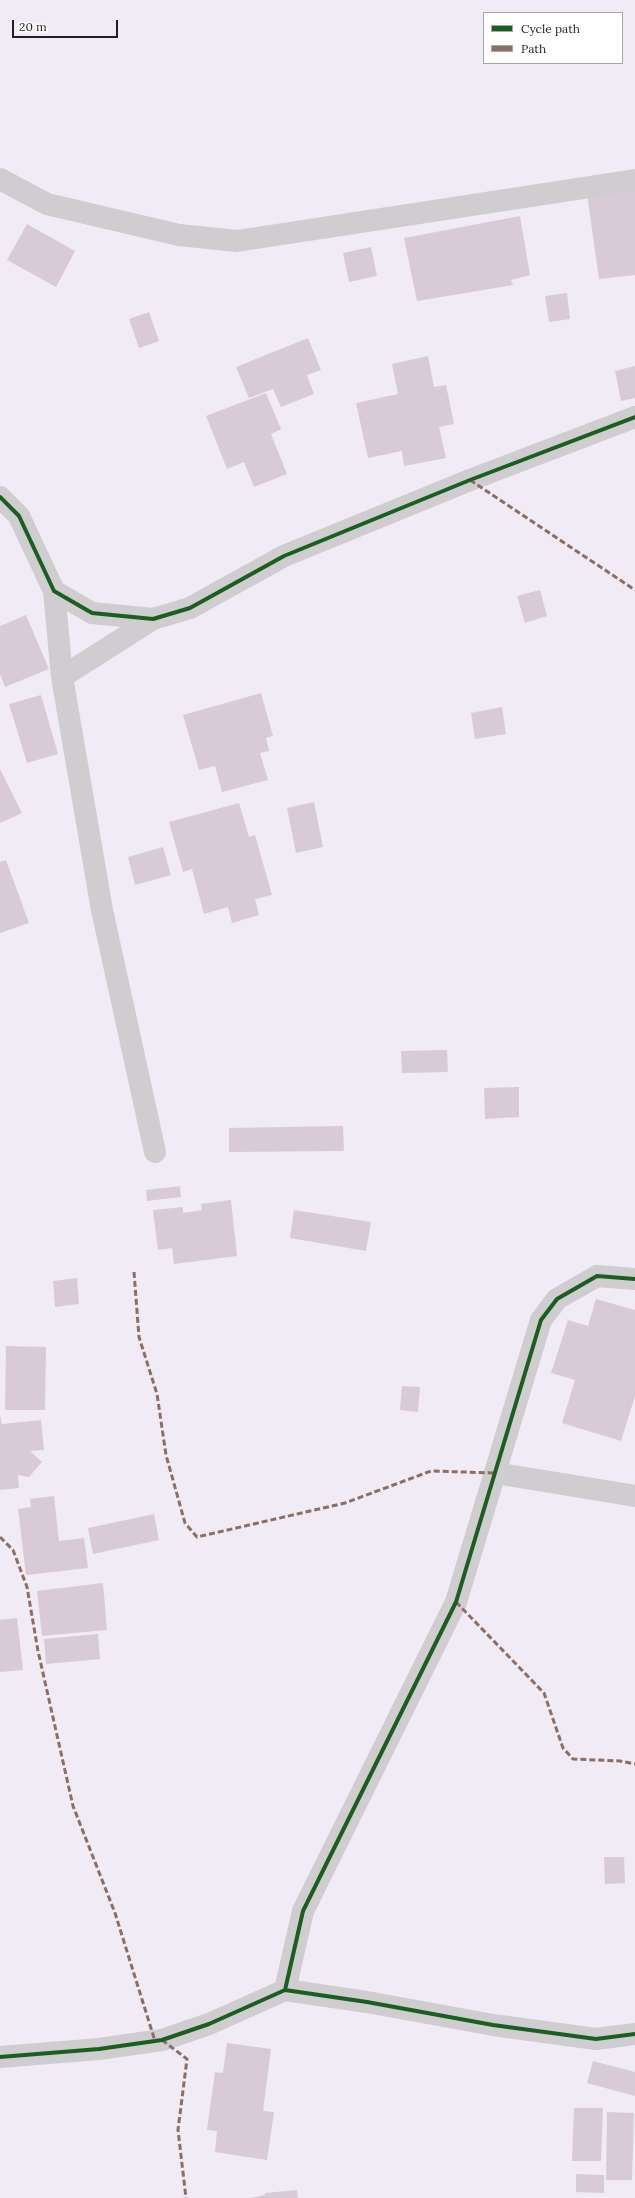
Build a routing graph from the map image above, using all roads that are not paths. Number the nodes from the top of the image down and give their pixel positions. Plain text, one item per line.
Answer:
1 (0, 180) edge
2 (635, 180) edge
3 (635, 417) edge
4 (0, 497) edge
5 (54, 591) junction
6 (153, 619) junction
7 (62, 677) junction
8 (155, 1152) dead end
9 (635, 1279) edge
10 (495, 1473) junction
11 (635, 1496) edge
12 (285, 1990) junction
13 (635, 2034) edge
14 (0, 2057) edge

1 - 2 street
3 - 6 street
4 - 5 street
5 - 6 street
5 - 7 street
6 - 7 street
7 - 8 street
9 - 10 street
10 - 11 street
10 - 12 street
12 - 13 street
12 - 14 street

